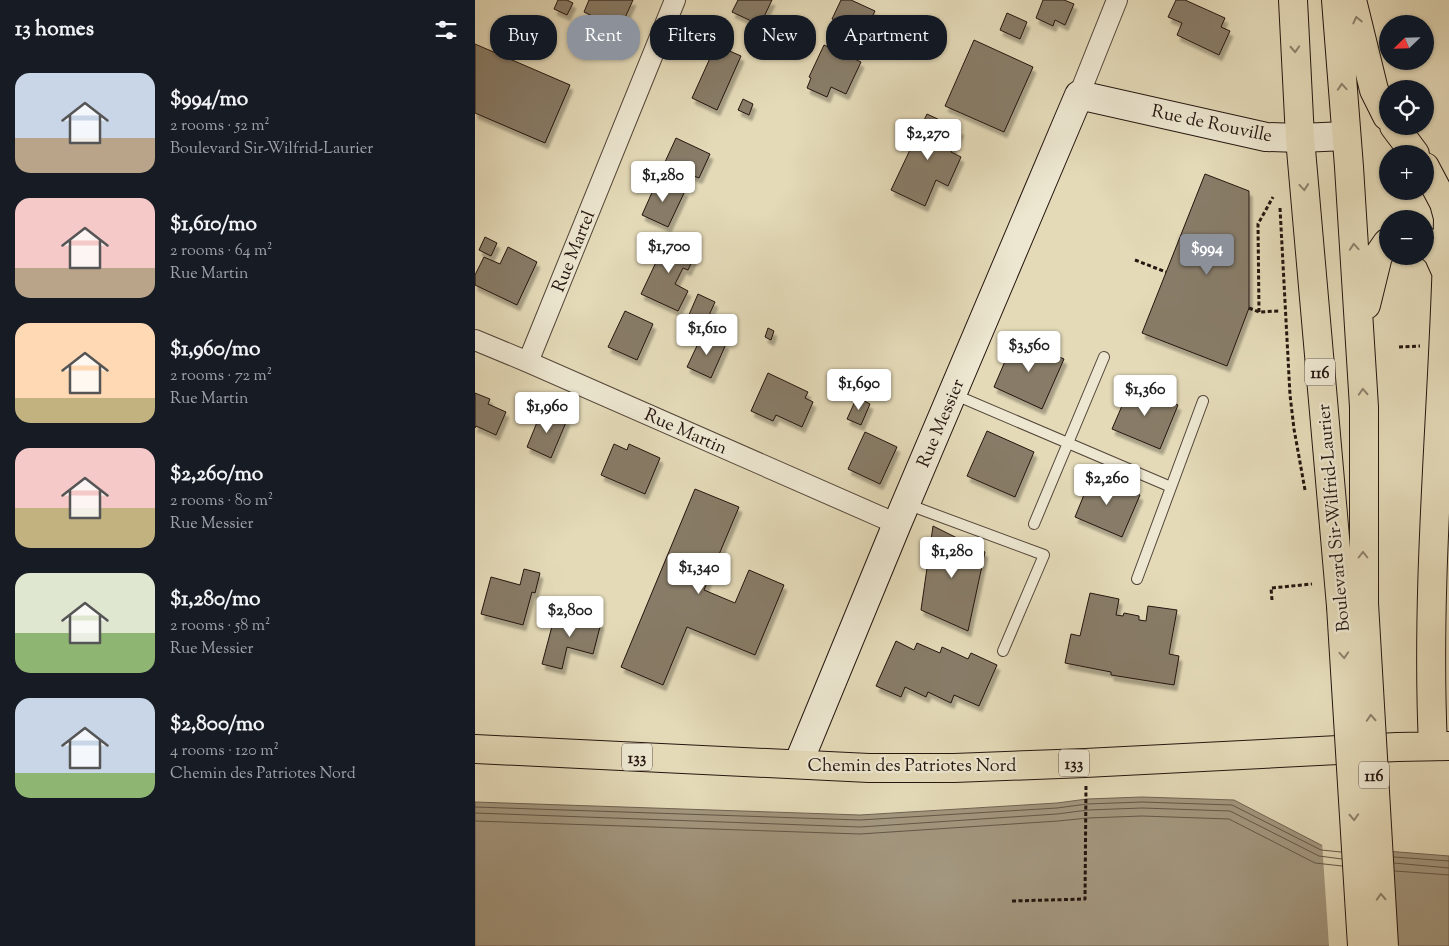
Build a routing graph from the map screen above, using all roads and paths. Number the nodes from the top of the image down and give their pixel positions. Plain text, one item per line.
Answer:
1 (675, 0) edge
2 (1117, 0) edge
3 (1293, 0) edge
4 (1336, 0) edge
5 (1353, 0) edge
6 (1079, 95) junction
7 (1379, 100) edge
8 (1346, 136) junction
9 (1300, 138) junction
10 (1434, 184) edge
11 (1273, 197) dead end
12 (1434, 250) edge
13 (1379, 255) edge
14 (1135, 260) dead end
15 (1166, 272) dead end
16 (1447, 274) junction
17 (1249, 308) dead end
18 (1279, 311) dead end
19 (1259, 312) junction
20 (1360, 331) junction
21 (475, 340) edge
22 (1421, 346) dead end
23 (1399, 347) dead end
24 (1104, 357) dead end
25 (528, 362) junction
26 (952, 394) junction
27 (1203, 401) dead end
28 (1068, 443) junction
29 (1171, 487) junction
30 (902, 513) junction
31 (1034, 524) dead end
32 (1137, 579) dead end
33 (1312, 584) dead end
34 (1272, 600) dead end
35 (1352, 605) junction
36 (1003, 651) dead end
37 (1441, 746) edge
38 (475, 749) edge
39 (1085, 763) junction
40 (798, 764) junction
41 (1012, 900) dead end
42 (1361, 946) edge
43 (1384, 946) edge

1 - 25 street, Rue Martel
2 - 6 street, Rue Messier
3 -> 9 main road, Boulevard Sir-Wilfrid-Laurier / 116
8 -> 4 main road, Boulevard Sir-Wilfrid-Laurier / 116
7 -> 5 main road
6 - 9 street, Rue de Rouville
6 - 26 street, Rue Messier
8 - 9 street, Rue de Rouville
20 -> 8 main road, Boulevard Sir-Wilfrid-Laurier / 116
9 -> 35 main road, Boulevard Sir-Wilfrid-Laurier / 116
10 - 16 main road
11 - 19 path
12 - 16 main road
13 - 20 main road
14 - 15 path
16 - 37 main road
17 - 19 path
18 - 19 path
35 -> 20 main road, Boulevard Sir-Wilfrid-Laurier / 116
21 - 25 street, Rue Martin
22 - 23 path
24 - 28 lane
25 - 30 street, Rue Martin
26 - 28 lane
26 - 30 street, Rue Messier
27 - 29 lane
28 - 29 lane
28 - 31 lane
29 - 32 lane
30 - 36 lane
30 - 40 street, Rue Messier
33 - 34 path
35 -> 42 main road, Boulevard Sir-Wilfrid-Laurier / 116, bridge
43 -> 35 main road, Boulevard Sir-Wilfrid-Laurier / 116, bridge
37 - 39 main road, Chemin des Patriotes Nord / 133
38 - 40 main road, Chemin des Patriotes Nord / 133
39 - 40 main road, Chemin des Patriotes Nord / 133
39 - 41 path

